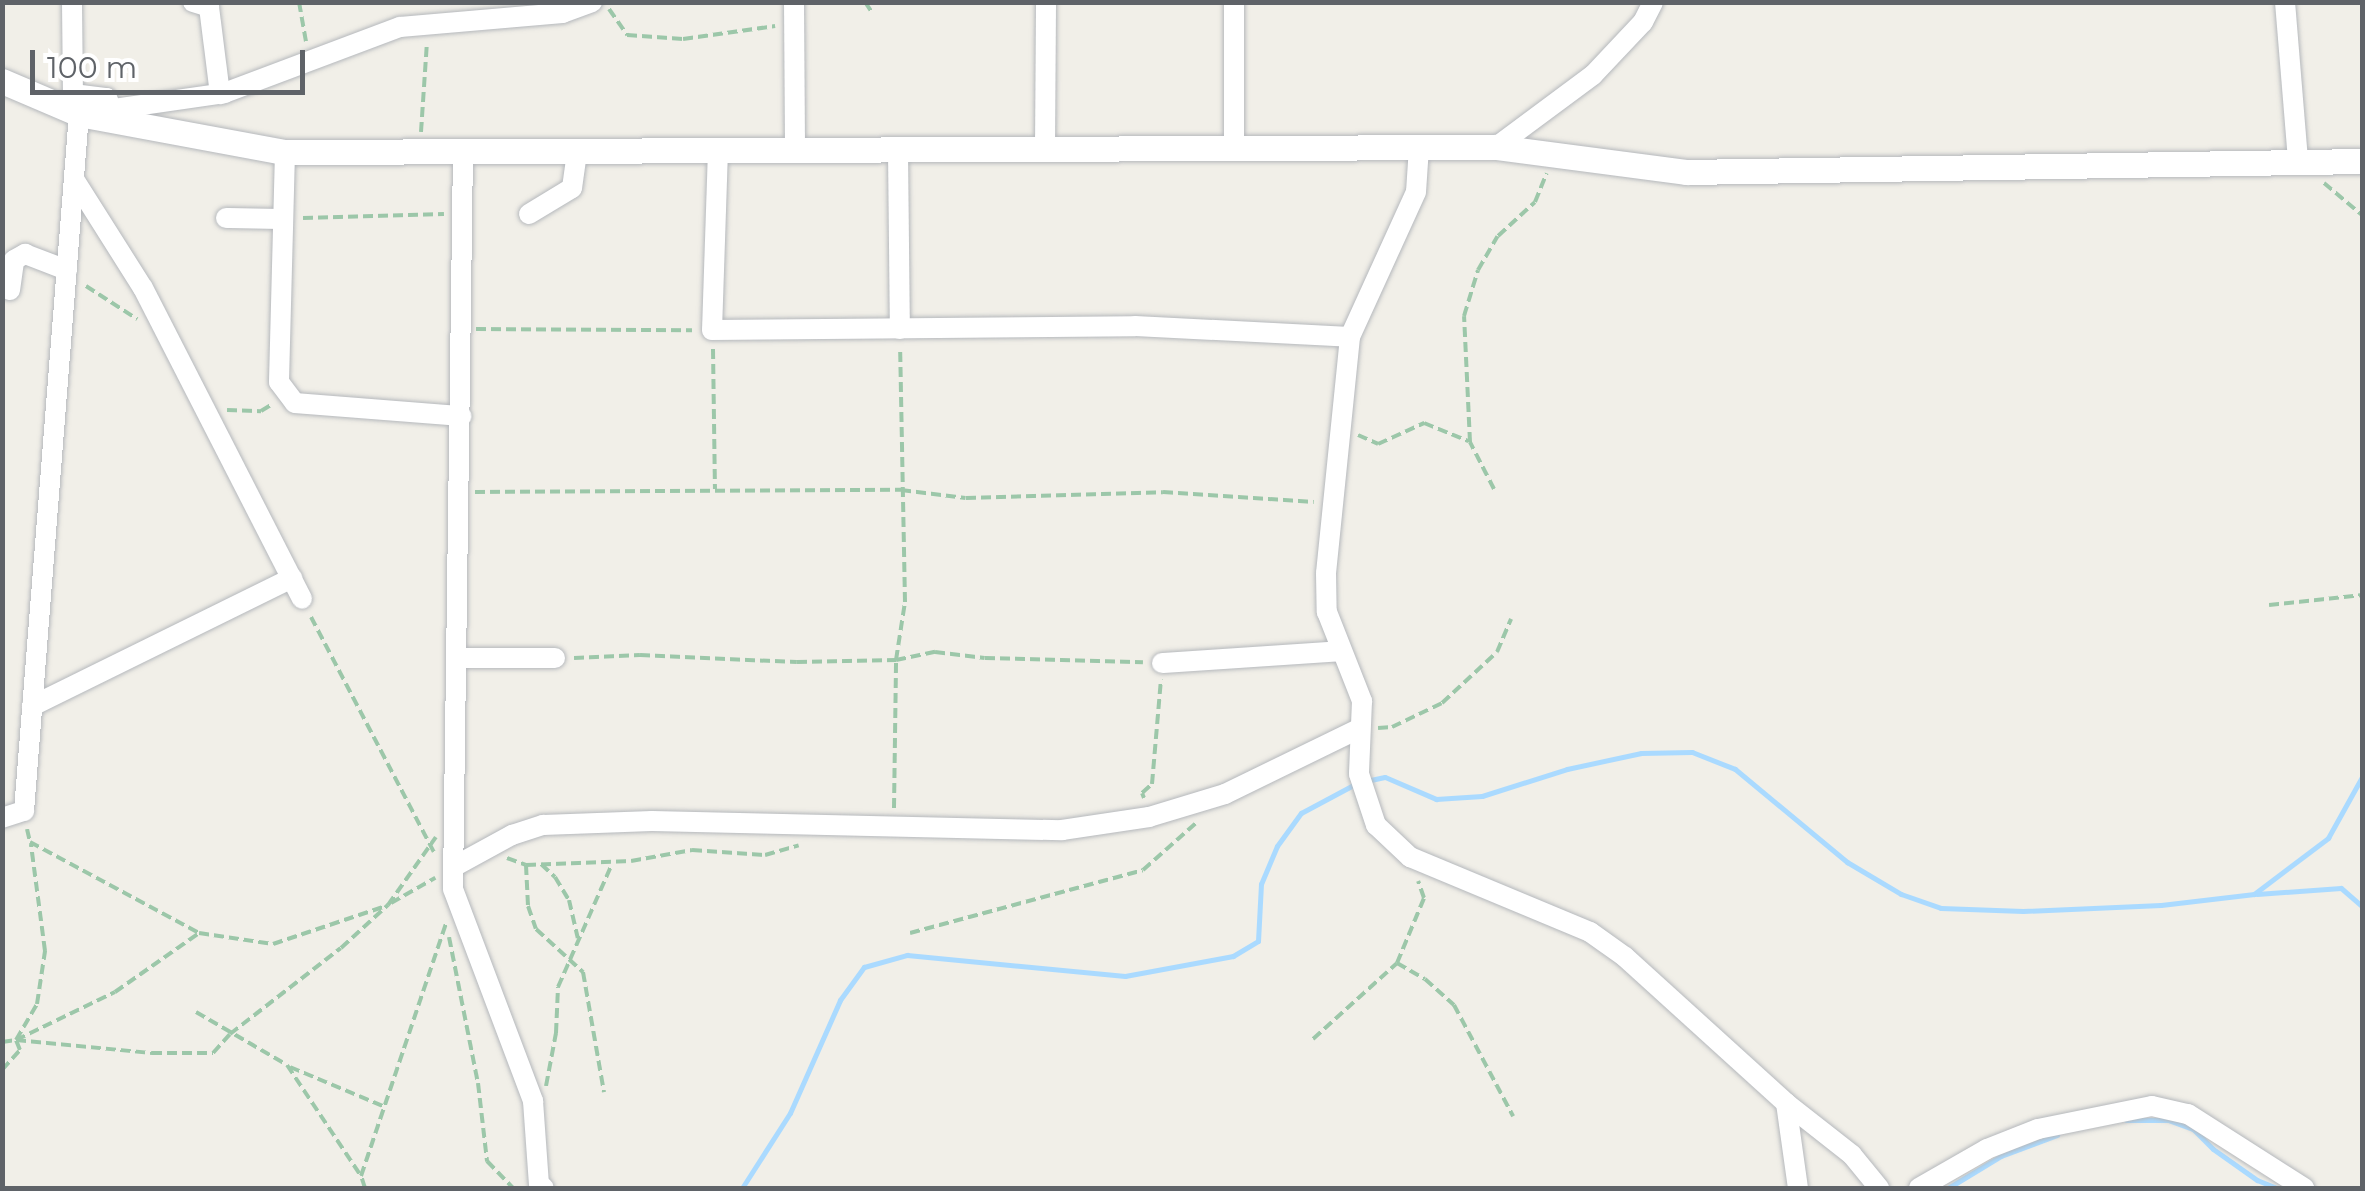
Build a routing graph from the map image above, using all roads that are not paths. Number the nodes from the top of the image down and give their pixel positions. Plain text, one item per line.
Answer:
1 (72, 2) edge
2 (193, 2) edge
3 (592, 2) edge
4 (1046, 2) edge
5 (1234, 2) edge
6 (1654, 2) edge
7 (2284, 2) edge
8 (795, 10) edge
9 (2, 82) edge
10 (220, 94) junction
11 (178, 100) junction
12 (112, 110) junction
13 (80, 114) junction
14 (176, 132) junction
15 (1419, 147) junction
16 (1496, 147) junction
17 (1234, 148) junction
18 (1045, 149) junction
19 (718, 150) junction
20 (795, 150) junction
21 (898, 150) junction
22 (464, 151) junction
23 (577, 151) junction
24 (285, 152) junction
25 (2298, 160) junction
26 (2362, 161) edge
27 (74, 179) junction
28 (530, 214) dead end
29 (226, 218) dead end
30 (284, 219) junction
31 (67, 270) junction
32 (10, 290) dead end
33 (900, 329) junction
34 (1350, 336) junction
35 (461, 416) junction
36 (292, 578) junction
37 (302, 599) road end
38 (1342, 651) junction
39 (458, 658) junction
40 (555, 658) road end
41 (1162, 662) road end
42 (32, 706) junction
43 (1358, 730) junction
44 (2, 818) edge
45 (456, 866) junction
46 (1786, 1104) junction
47 (535, 1187) edge
48 (1798, 1188) edge
49 (1879, 1188) edge
50 (1919, 1188) edge
51 (2304, 1188) edge

1 - 12 street
2 - 10 street
3 - 10 street
4 - 18 street
5 - 17 street
6 - 16 street
7 - 25 street
8 - 20 street
9 - 13 street
10 - 11 street
11 - 12 street
11 - 14 street
12 - 13 street
13 - 14 street
13 - 27 street
14 - 24 street
15 - 16 street
15 - 17 street
15 - 34 street
16 - 25 street
17 - 18 street
18 - 21 street
19 - 20 street
19 - 23 street
19 - 33 street
20 - 21 street
21 - 33 street
22 - 23 street
22 - 24 street
22 - 35 street
23 - 28 street
24 - 30 street
25 - 26 street
27 - 31 street
27 - 36 street
29 - 30 street
30 - 35 street
31 - 32 street
31 - 42 street
33 - 34 street
34 - 38 street
35 - 39 street
36 - 37 street
36 - 42 street
38 - 41 street
38 - 43 street
39 - 40 street
39 - 45 street
42 - 44 street
43 - 45 street
43 - 46 street
45 - 47 street
46 - 48 street
46 - 49 street
50 - 51 street

